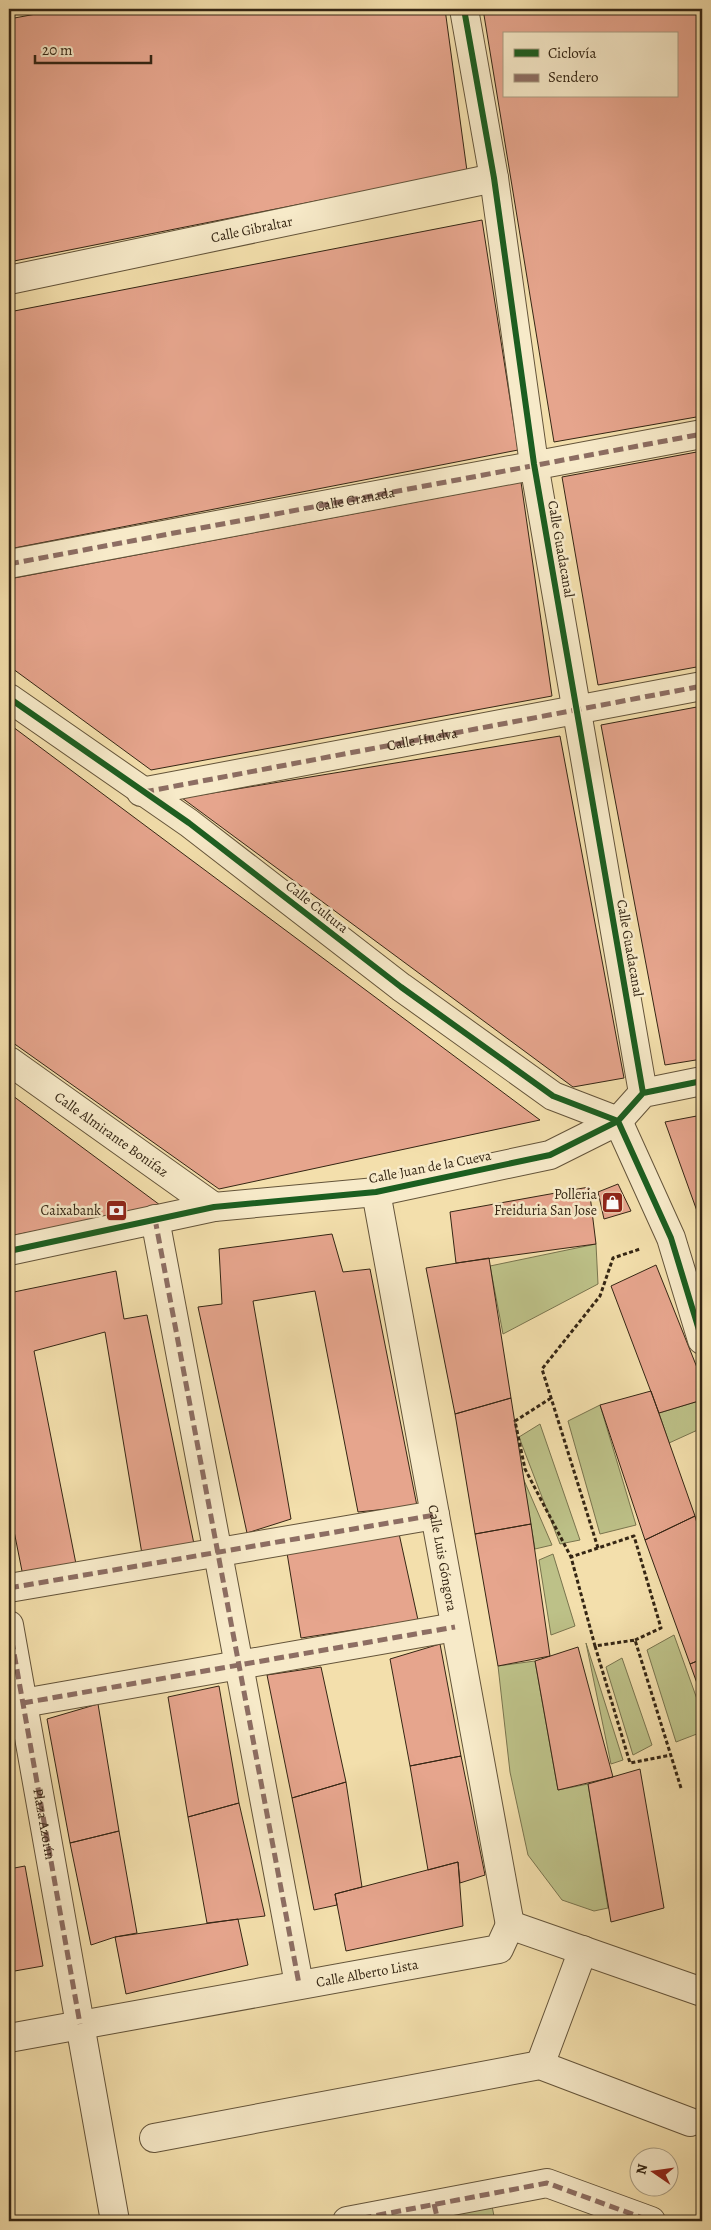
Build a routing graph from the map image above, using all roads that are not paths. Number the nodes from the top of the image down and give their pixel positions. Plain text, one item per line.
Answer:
1 (464, 9) edge
2 (494, 178) junction
3 (9, 280) edge
4 (702, 434) edge
5 (534, 464) junction
6 (9, 564) edge
7 (702, 686) edge
8 (9, 698) edge
9 (575, 708) junction
10 (141, 792) junction
11 (9, 1061) edge
12 (702, 1081) edge
13 (643, 1093) junction
14 (618, 1121) junction
15 (376, 1192) junction
16 (214, 1207) junction
17 (155, 1219) junction
18 (9, 1251) edge
19 (697, 1308) edge
20 (702, 1340) edge
21 (435, 1515) junction
22 (218, 1552) junction
23 (9, 1588) edge
24 (9, 1625) edge
25 (455, 1628) junction
26 (239, 1665) junction
27 (22, 1703) junction
28 (510, 1925) junction
29 (583, 1950) junction
30 (299, 1984) junction
31 (702, 1992) edge
32 (80, 2024) junction
33 (9, 2038) edge
34 (540, 2065) junction
35 (690, 2122) dead end
36 (154, 2138) dead end
37 (437, 2213) edge
38 (360, 2220) edge
39 (115, 2221) edge
40 (651, 2221) edge

1 - 2 street, Calle Guadacanal
2 - 3 street, Calle Gibraltar
2 - 5 street, Calle Guadacanal
4 - 5 street, Calle Granada
5 - 6 street, Calle Granada
5 - 9 street, Calle Guadacanal
7 - 9 street, Calle Huelva
8 - 10 street, Calle Cultura
9 - 10 street, Calle Huelva
9 - 13 street, Calle Guadacanal
10 - 14 street, Calle Cultura
11 - 16 street, Calle Almirante Bonifaz
12 - 13 street
13 - 14 street
14 - 15 street, Calle Juan de la Cueva
14 - 19 street
15 - 16 street, Calle Juan de la Cueva
15 - 21 street, Calle Luis Góngora
16 - 17 street, Calle Juan de la Cueva
17 - 18 street, Calle Juan de la Cueva
17 - 22 street
19 - 20 street
21 - 22 street
21 - 25 street, Calle Luis Góngora
22 - 23 street
22 - 26 street
24 - 27 street, Plaza Azorín
25 - 26 street
25 - 28 street, Calle Luis Góngora
26 - 27 street
26 - 30 street
27 - 32 street, Plaza Azorín
28 - 29 street
28 - 30 street, Calle Alberto Lista
29 - 31 street
29 - 34 street
30 - 32 street, Calle Alberto Lista
32 - 33 street, Calle Alberto Lista
32 - 39 street, Plaza Azorín
34 - 35 street
34 - 36 street
37 - 38 street
37 - 40 street

